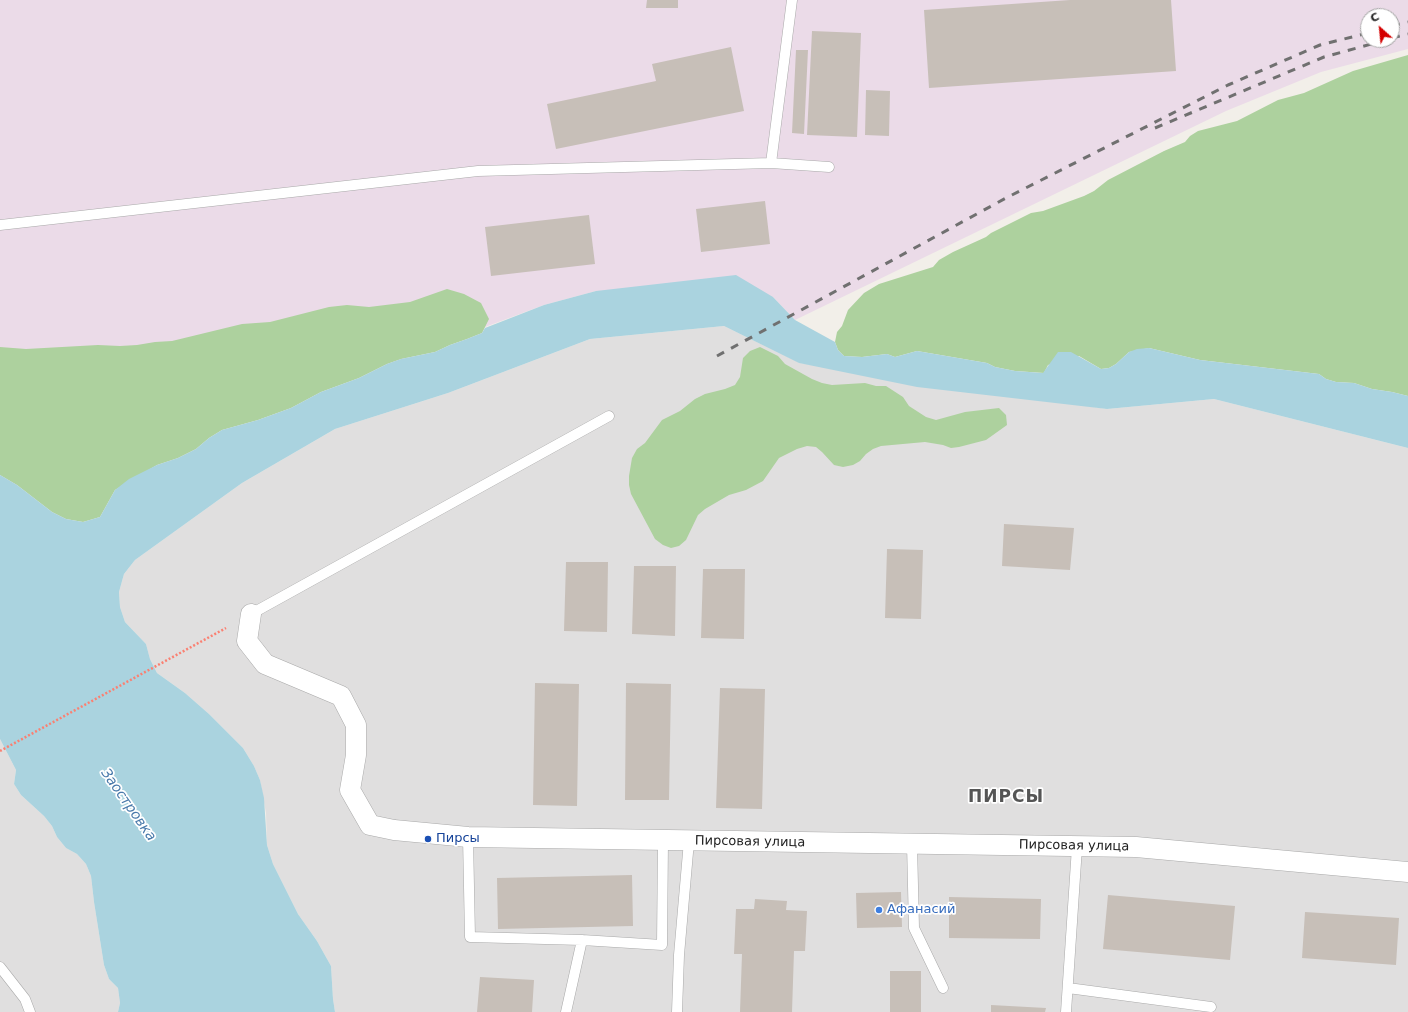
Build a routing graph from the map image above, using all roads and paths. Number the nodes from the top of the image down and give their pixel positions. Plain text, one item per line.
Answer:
1 (792, 0) edge
2 (771, 163) junction
3 (829, 168) dead end
4 (0, 225) edge
5 (609, 416) dead end
6 (251, 614) joint
7 (217, 633) dead end
8 (0, 751) edge
9 (468, 837) junction
10 (663, 841) junction
11 (689, 841) junction
12 (912, 844) junction
13 (1077, 847) junction
14 (1408, 872) edge
15 (582, 940) junction
16 (0, 967) edge
17 (943, 988) dead end
18 (1068, 988) junction
19 (1211, 1007) dead end
20 (30, 1012) edge
21 (566, 1012) edge
22 (678, 1012) edge
23 (1066, 1012) edge

1 - 2 lane
2 - 3 lane
2 - 4 lane
5 - 6 lane
6 - 9 street, Пирсовая улица
7 - 8 path
9 - 10 street, Пирсовая улица
9 - 15 lane
10 - 11 street, Пирсовая улица
10 - 15 lane
11 - 12 street, Пирсовая улица
11 - 22 lane
12 - 13 street, Пирсовая улица
12 - 17 lane
13 - 14 street, Пирсовая улица
13 - 18 lane
15 - 21 lane
16 - 20 lane
18 - 19 lane
18 - 23 lane

